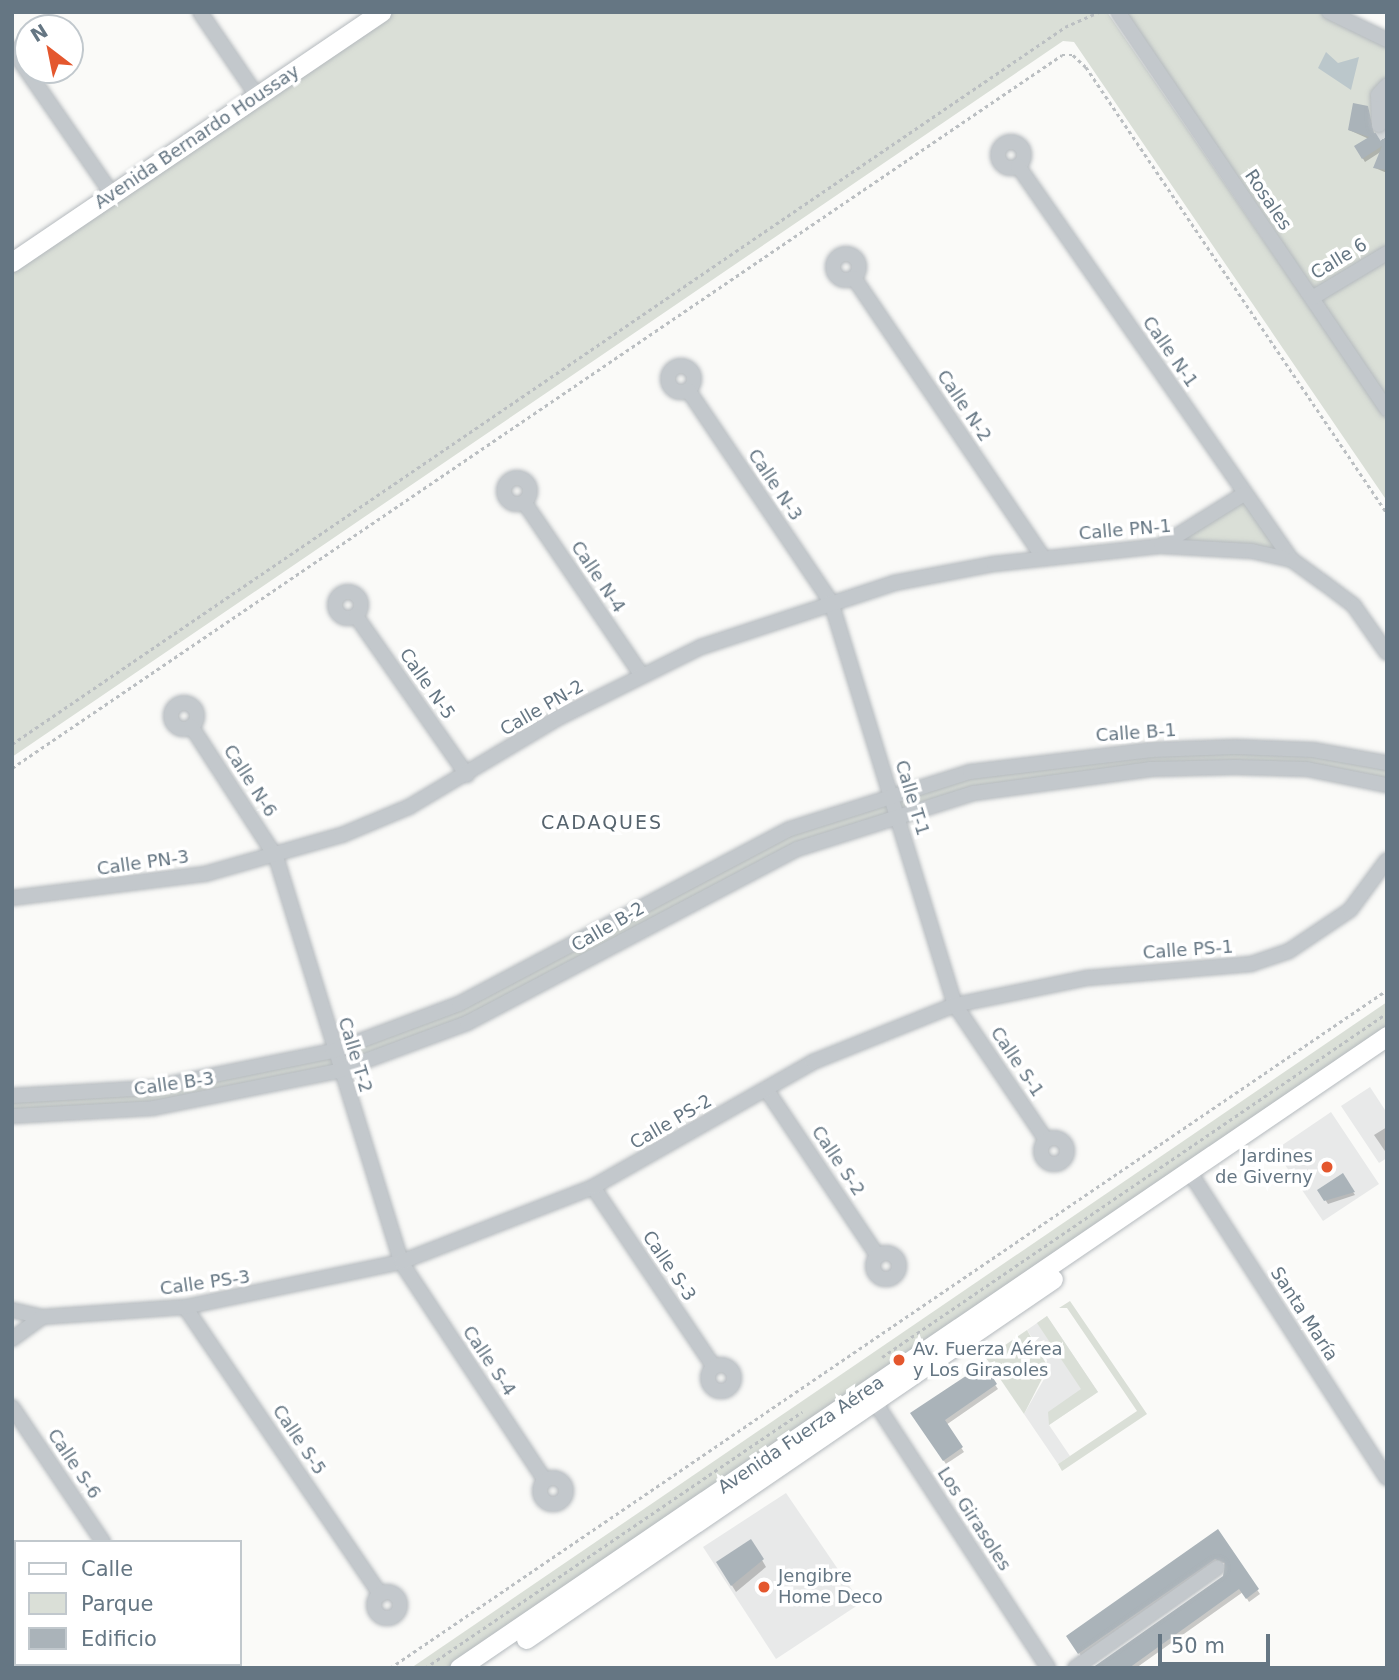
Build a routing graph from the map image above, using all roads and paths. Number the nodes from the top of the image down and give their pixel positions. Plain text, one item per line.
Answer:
1 (200, 12) edge
2 (381, 12) edge
3 (1098, 12) edge
4 (1118, 12) edge
5 (1329, 12) edge
6 (1387, 40) edge
7 (12, 49) edge
8 (1387, 86) edge
9 (257, 96) junction
10 (1379, 125) tunnel mouth
11 (1018, 166) dead end
12 (112, 194) junction
13 (1387, 253) edge
14 (12, 262) edge
15 (853, 278) dead end
16 (1312, 298) junction
17 (688, 390) dead end
18 (1387, 409) edge
19 (1244, 494) junction
20 (524, 502) dead end
21 (1387, 513) edge
22 (1161, 546) junction
23 (1042, 556) junction
24 (1292, 560) junction
25 (831, 602) junction
26 (356, 616) dead end
27 (1387, 653) edge
28 (641, 674) junction
29 (191, 726) dead end
30 (12, 744) edge
31 (1152, 750) junction
32 (1387, 763) edge
33 (12, 768) edge
34 (1151, 769) junction
35 (467, 775) junction
36 (1387, 785) edge
37 (891, 795) junction
38 (897, 815) junction
39 (276, 857) junction
40 (1387, 860) edge
41 (12, 898) edge
42 (1387, 990) edge
43 (955, 1005) junction
44 (1387, 1013) edge
45 (1387, 1036) edge
46 (333, 1051) junction
47 (1387, 1052) edge
48 (338, 1071) junction
49 (766, 1089) junction
50 (76, 1095) junction
51 (12, 1096) edge
52 (76, 1115) junction
53 (12, 1116) edge
54 (1046, 1140) dead end
55 (1193, 1176) junction
56 (593, 1187) junction
57 (878, 1255) dead end
58 (401, 1262) junction
59 (185, 1307) junction
60 (12, 1310) edge
61 (42, 1317) junction
62 (12, 1339) edge
63 (878, 1360) dead end
64 (714, 1367) dead end
65 (871, 1396) junction
66 (812, 1405) dead end
67 (12, 1407) edge
68 (1387, 1478) edge
69 (545, 1480) dead end
70 (102, 1540) edge
71 (1217, 1568) dead end
72 (381, 1595) dead end
73 (432, 1666) edge
74 (390, 1668) edge
75 (425, 1668) edge
76 (459, 1668) edge
77 (483, 1668) edge
78 (1048, 1668) edge
79 (1075, 1668) edge

1 - 9 street
2 - 9 main road, Avenida Bernardo Houssay
3 - 30 path
4 - 16 street, Rosales
5 - 6 street
7 - 12 street
8 - 10 street
9 - 12 main road, Avenida Bernardo Houssay
11 - 19 street, Calle N-1
12 - 14 main road, Avenida Bernardo Houssay
13 - 16 street, Calle 6
15 - 23 street, Calle N-2
16 - 18 street, Rosales
17 - 25 street, Calle N-3
19 - 22 street
19 - 24 street, Calle N-1
20 - 28 street, Calle N-4
21 - 33 path
22 - 23 street, Calle PN-1
22 - 24 street, Calle PN-1
23 - 25 street, Calle PN-1
24 - 27 street, Calle PN-1
25 - 28 street, Calle PN-2
25 - 37 street, Calle T-1
26 - 35 street, Calle N-5
28 - 35 street, Calle PN-2
29 - 39 street, Calle N-6
31 - 32 street, Calle B-1
31 - 34 street
31 - 37 street, Calle B-1
34 - 36 street
34 - 38 street
35 - 39 street, Calle PN-2
37 - 38 street, Calle T-1
37 - 46 street, Calle B-2
38 - 43 street, Calle T-1
38 - 48 street, Calle B-2
39 - 41 street, Calle PN-3
39 - 46 street, Calle T-2
40 - 43 street, Calle PS-1
42 - 74 path
43 - 49 street, Calle PS-2
43 - 54 street, Calle S-1
44 - 63 path
45 - 55 main road, Avenida Fuerza Aérea
46 - 48 street, Calle T-2
46 - 50 street, Calle B-3
47 - 55 main road, Avenida Fuerza Aérea
48 - 52 street, Calle B-3
48 - 58 street, Calle T-2
49 - 56 street, Calle PS-2
49 - 57 street, Calle S-2
50 - 51 street, Calle B-3
50 - 52 street
52 - 53 street, Calle B-3
55 - 65 main road, Avenida Fuerza Aérea
55 - 68 street, Santa María
56 - 58 street, Calle PS-2
56 - 64 street, Calle S-3
58 - 59 street, Calle PS-3
58 - 69 street, Calle S-4
59 - 61 street, Calle PS-3
59 - 72 street, Calle S-5
60 - 61 street, Calle PS-3
61 - 62 street
65 - 76 main road, Avenida Fuerza Aérea
65 - 77 main road, Avenida Fuerza Aérea
65 - 78 street, Los Girasoles
66 - 73 path
67 - 70 street, Calle S-6
71 - 79 street
73 - 75 path

